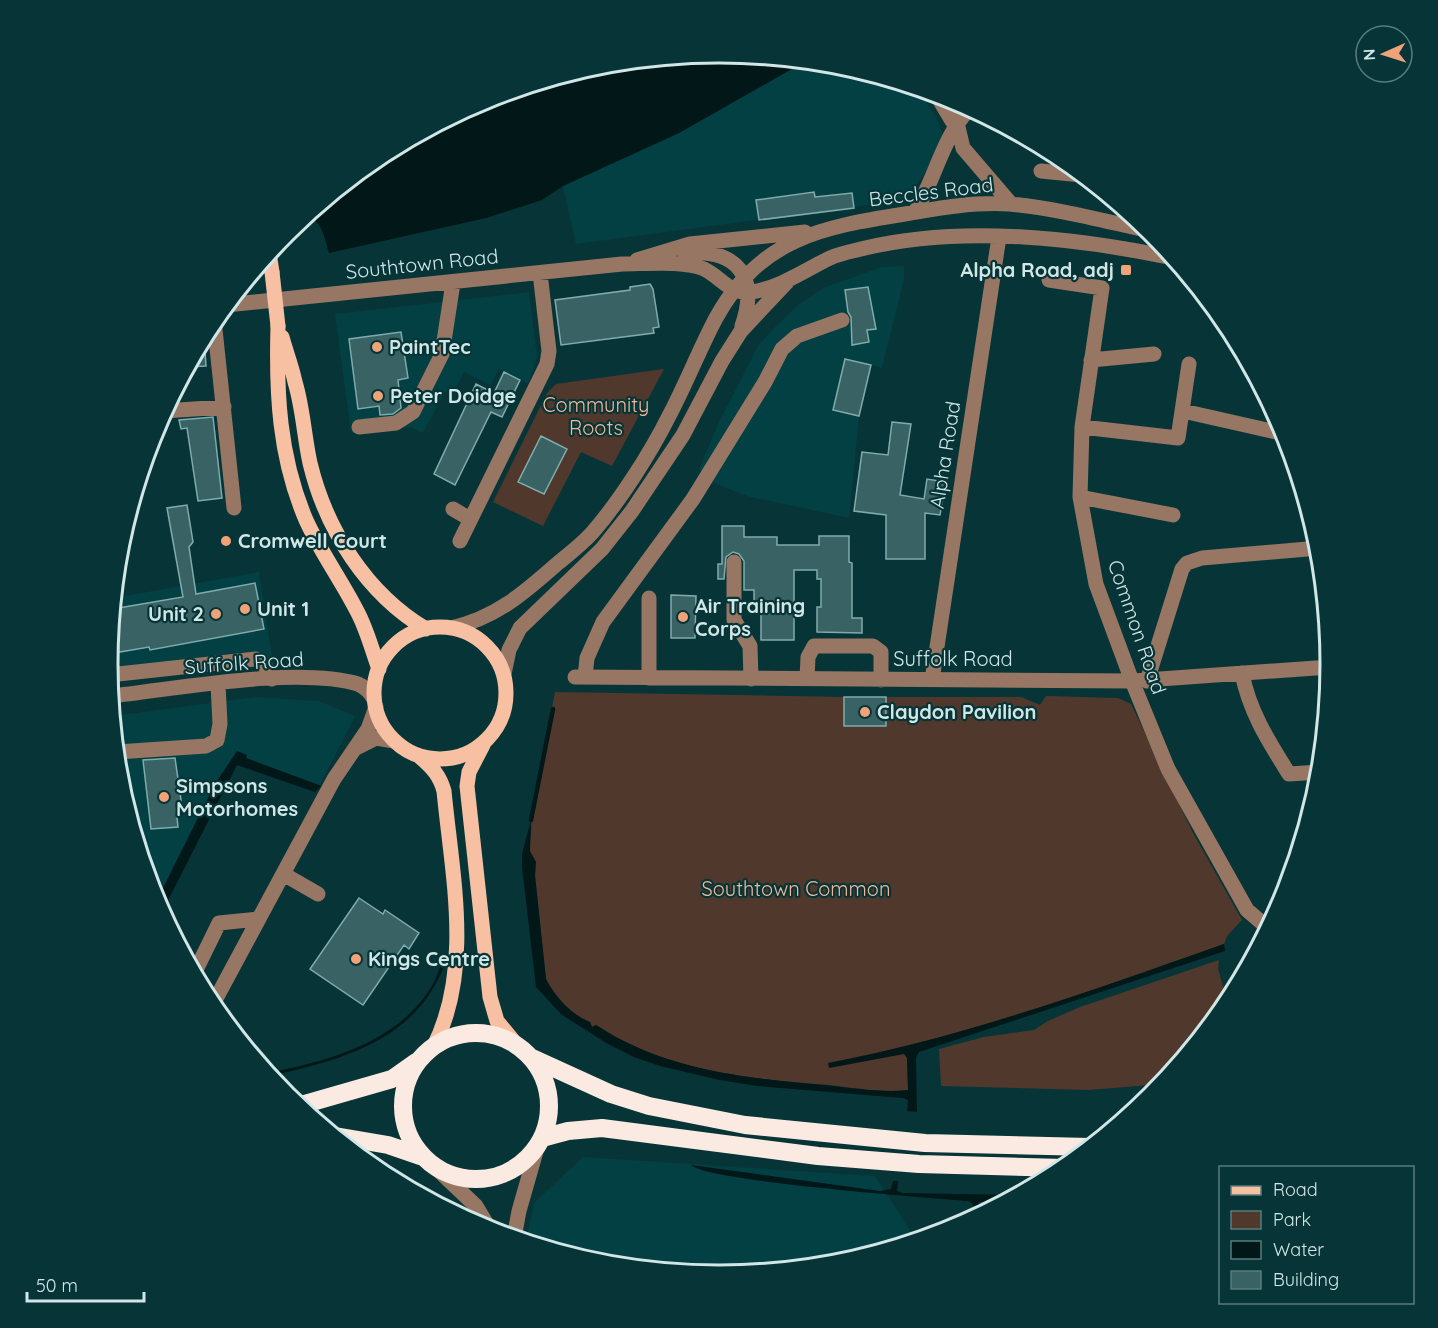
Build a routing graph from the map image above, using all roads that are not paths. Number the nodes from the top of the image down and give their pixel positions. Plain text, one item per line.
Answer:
1 (944, 107) edge
2 (964, 115) edge
3 (957, 123) junction
4 (1041, 171) dead end
5 (1066, 173) edge
6 (1011, 204) junction
7 (915, 212) junction
8 (1126, 222) edge
9 (815, 231) junction
10 (999, 237) junction
11 (652, 255) junction
12 (1160, 256) edge
13 (271, 264) edge
14 (622, 264) junction
15 (540, 273) junction
16 (789, 280) junction
17 (1049, 280) dead end
18 (453, 283) junction
19 (748, 285) junction
20 (734, 290) junction
21 (238, 304) edge
22 (842, 320) dead end
23 (278, 326) junction
24 (741, 331) junction
25 (216, 335) edge
26 (1154, 354) dead end
27 (1091, 360) junction
28 (1190, 364) dead end
29 (224, 407) junction
30 (175, 410) edge
31 (1183, 411) junction
32 (1082, 427) junction
33 (359, 428) dead end
34 (1273, 431) edge
35 (1080, 497) junction
36 (234, 506) dead end
37 (453, 509) dead end
38 (1173, 515) dead end
39 (470, 519) junction
40 (460, 541) dead end
41 (1308, 549) edge
42 (734, 562) dead end
43 (649, 598) dead end
44 (451, 628) junction
45 (426, 629) junction
46 (1320, 668) edge
47 (379, 669) junction
48 (1242, 673) junction
49 (118, 674) edge
50 (504, 675) junction
51 (649, 678) junction
52 (272, 679) junction
53 (751, 679) junction
54 (807, 679) junction
55 (881, 680) junction
56 (932, 680) junction
57 (1140, 681) junction
58 (218, 684) junction
59 (119, 695) edge
60 (375, 703) junction
61 (394, 741) junction
62 (483, 743) junction
63 (353, 749) junction
64 (125, 754) edge
65 (420, 757) junction
66 (1309, 773) edge
67 (285, 875) junction
68 (318, 894) dead end
69 (262, 916) junction
70 (1261, 922) edge
71 (199, 965) edge
72 (218, 996) edge
73 (516, 1044) junction
74 (427, 1052) junction
75 (532, 1058) junction
76 (309, 1103) edge
77 (350, 1139) edge
78 (540, 1143) junction
79 (1077, 1147) edge
80 (430, 1162) junction
81 (1047, 1168) edge
82 (482, 1216) edge
83 (516, 1229) edge

1 - 3 street
2 - 3 street
3 - 6 street
3 - 7 street
4 - 5 street
6 - 7 street, Beccles Road
6 - 8 street, Beccles Road
7 - 9 street, Beccles Road
9 - 11 street, Southtown Road
9 - 19 street, Beccles Road
10 - 12 street
10 - 16 street
10 - 56 street, Alpha Road
11 - 14 street, Southtown Road
11 - 19 street
13 - 23 main road, bridge
14 - 15 street, Southtown Road
14 - 20 street, Southtown Road
15 - 18 street, Southtown Road
15 - 39 street
16 - 19 street, Southtown Road
16 - 24 street
17 - 27 street, Common Road
18 - 21 street, Southtown Road
18 - 33 street
19 - 20 street, Southtown Road
19 - 24 street
20 - 44 street
22 - 51 street, Suffolk Road
23 - 45 main road
23 - 47 main road
24 - 50 street
25 - 29 street
26 - 27 street
27 - 32 street, Common Road
28 - 31 street
29 - 30 street
29 - 36 street
31 - 32 street
31 - 34 street
32 - 35 street, Common Road
35 - 38 street
35 - 57 street, Common Road
37 - 39 street
39 - 40 street
41 - 57 street
42 - 53 street
43 - 51 street
44 - 45 main road
44 - 50 main road
45 - 47 main road
46 - 48 street, Suffolk Road
47 - 60 main road
48 - 57 street, Suffolk Road
48 - 66 street
49 - 52 street
50 - 62 main road
51 - 53 street, Suffolk Road
52 - 58 street, Suffolk Road
52 - 60 street, Suffolk Road
53 - 54 street, Suffolk Road
54 - 55 street, Suffolk Road
54 - 55 street
55 - 56 street, Suffolk Road
56 - 57 street, Suffolk Road
57 - 70 street, Common Road
58 - 59 street, Suffolk Road
58 - 64 street
60 - 61 main road
60 - 63 street
61 - 63 street
61 - 65 main road
62 - 65 main road
62 - 73 main road
63 - 67 street
65 - 74 main road
67 - 68 street
67 - 69 street
69 - 71 street
69 - 72 street
73 - 74 highway
73 - 75 highway
74 - 76 highway
74 - 80 highway
75 - 78 highway
75 - 79 highway
77 - 80 highway
78 - 80 highway
78 - 81 highway
78 - 83 street
80 - 82 street

